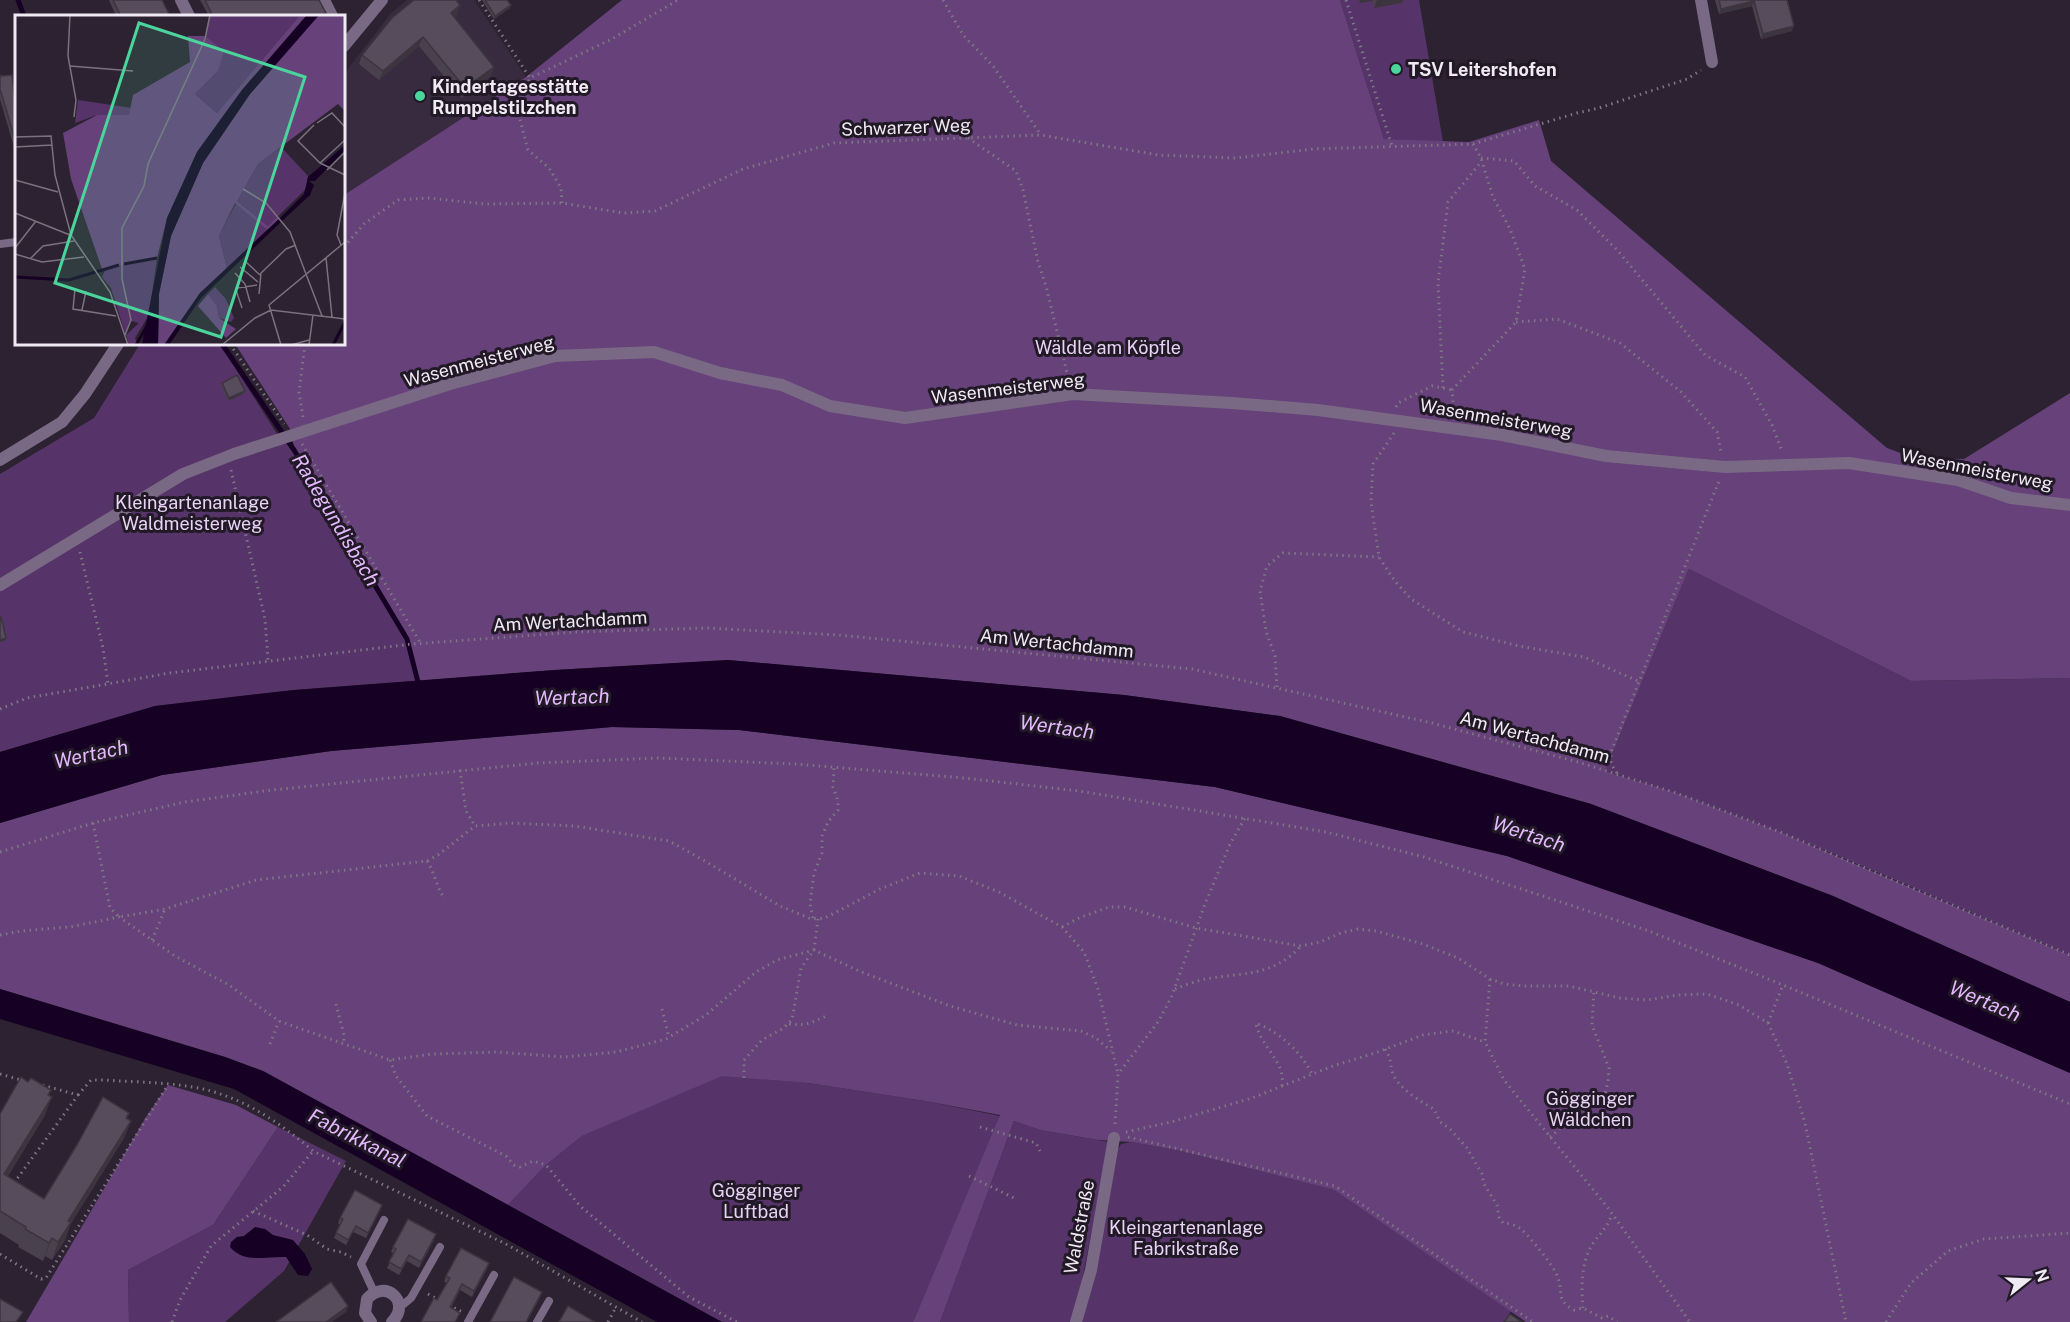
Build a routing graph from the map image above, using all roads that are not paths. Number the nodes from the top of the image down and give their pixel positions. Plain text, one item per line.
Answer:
1 (181, 0) edge
2 (324, 0) edge
3 (382, 0) edge
4 (1701, 0) edge
5 (188, 15) edge
6 (332, 15) edge
7 (345, 43) edge
8 (1712, 62) road end
9 (15, 242) edge
10 (0, 244) edge
11 (117, 345) edge
12 (0, 460) edge
13 (2070, 505) edge
14 (0, 585) edge
15 (1114, 1138) road end
16 (384, 1220) dead end
17 (440, 1247) dead end
18 (494, 1275) dead end
19 (374, 1292) junction
20 (549, 1301) dead end
21 (399, 1308) junction
22 (469, 1319) edge
23 (370, 1322) edge
24 (392, 1322) edge
25 (537, 1322) edge
26 (1076, 1322) edge

1 - 5 street
2 - 6 street
3 - 7 street
4 - 8 street
9 - 10 lane
11 - 12 street
13 - 14 street, Wasenmeisterweg
15 - 26 street, Waldstraße
16 - 19 lane
17 - 21 lane
18 - 22 lane
19 - 21 street
19 - 23 street
20 - 25 lane
21 - 24 street

